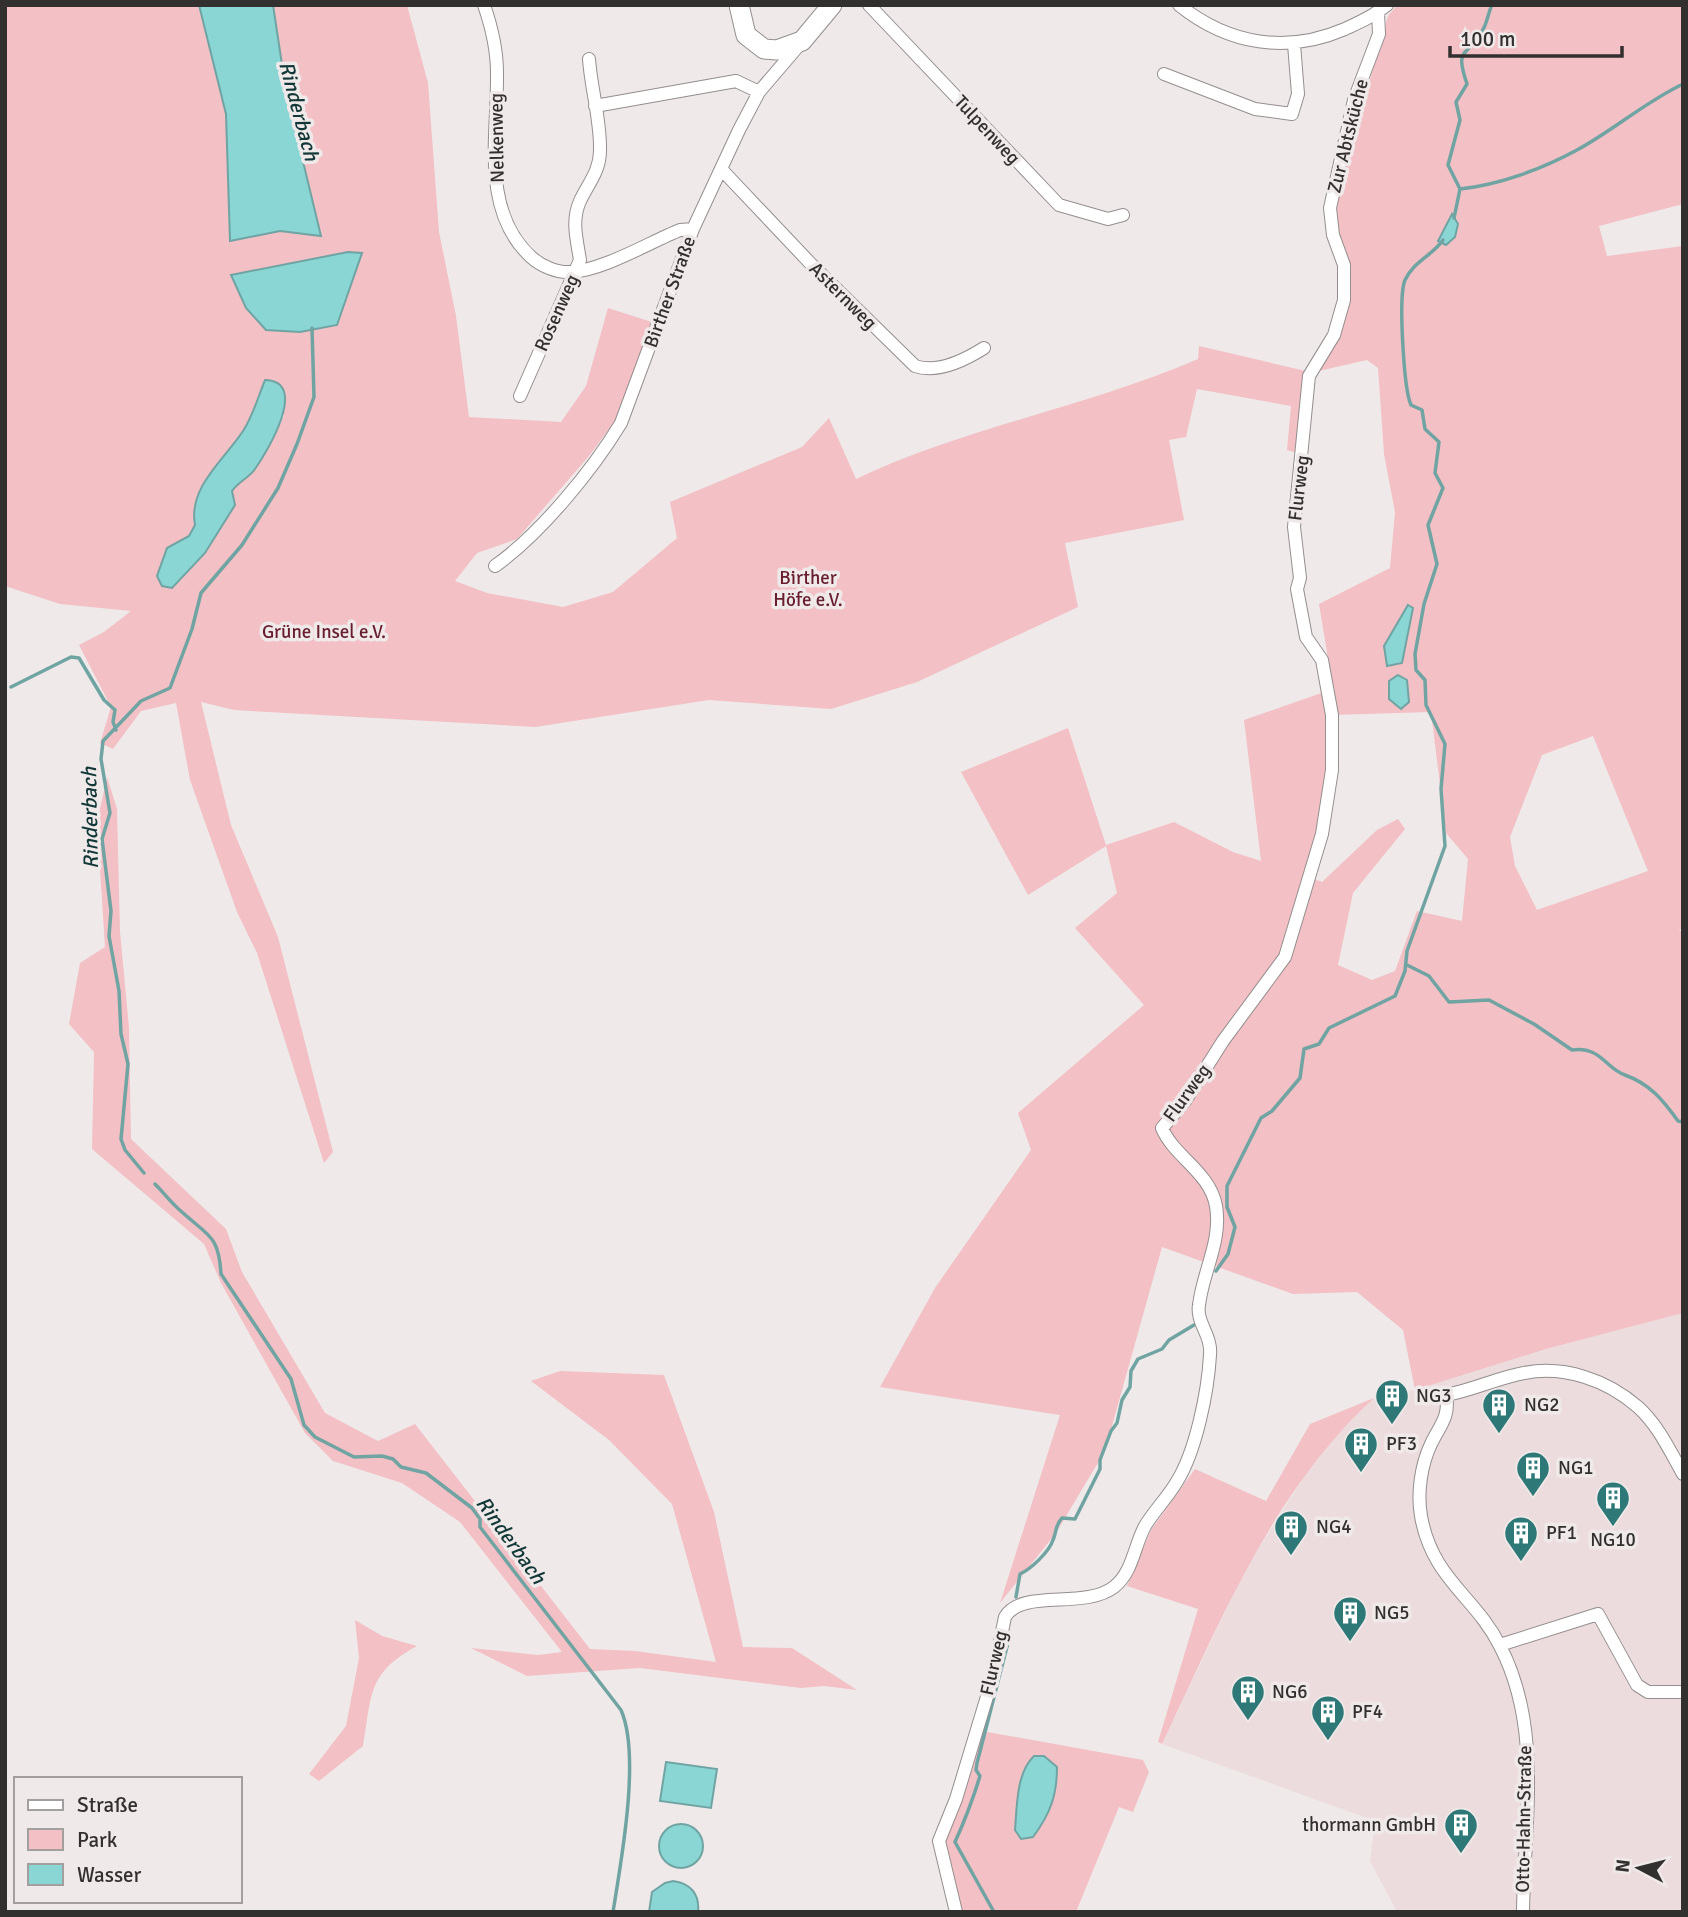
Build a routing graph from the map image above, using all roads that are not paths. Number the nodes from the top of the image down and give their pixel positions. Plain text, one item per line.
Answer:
1 (484, 5) edge
2 (738, 5) edge
3 (832, 5) edge
4 (869, 5) edge
5 (1179, 5) edge
6 (1383, 9) edge
7 (802, 41) junction
8 (1294, 44) junction
9 (589, 59) dead end
10 (1164, 74) dead end
11 (759, 92) junction
12 (595, 106) junction
13 (722, 170) junction
14 (1123, 215) dead end
15 (1330, 219) joint
16 (693, 229) junction
17 (576, 271) junction
18 (984, 348) dead end
19 (520, 396) dead end
20 (495, 566) dead end
21 (1683, 1474) edge
22 (1500, 1645) junction
23 (1683, 1692) edge
24 (956, 1912) edge
25 (1523, 1912) edge

1 - 17 street, Nelkenweg
2 - 7 street
3 - 7 street, Birther Straße
4 - 14 street, Tulpenweg
5 - 8 street
6 - 8 street, Zur Abtsküche
6 - 15 street, Zur Abtsküche
7 - 11 street, Birther Straße
8 - 10 street
9 - 12 street, Rosenweg
11 - 12 street
11 - 13 street, Birther Straße
12 - 17 street, Rosenweg
13 - 16 street, Birther Straße
13 - 18 street, Asternweg
15 - 24 street, Flurweg
16 - 17 street
16 - 20 street, Birther Straße
17 - 19 street, Rosenweg
21 - 22 street, Otto-Hahn-Straße
22 - 23 street
22 - 25 street, Otto-Hahn-Straße

